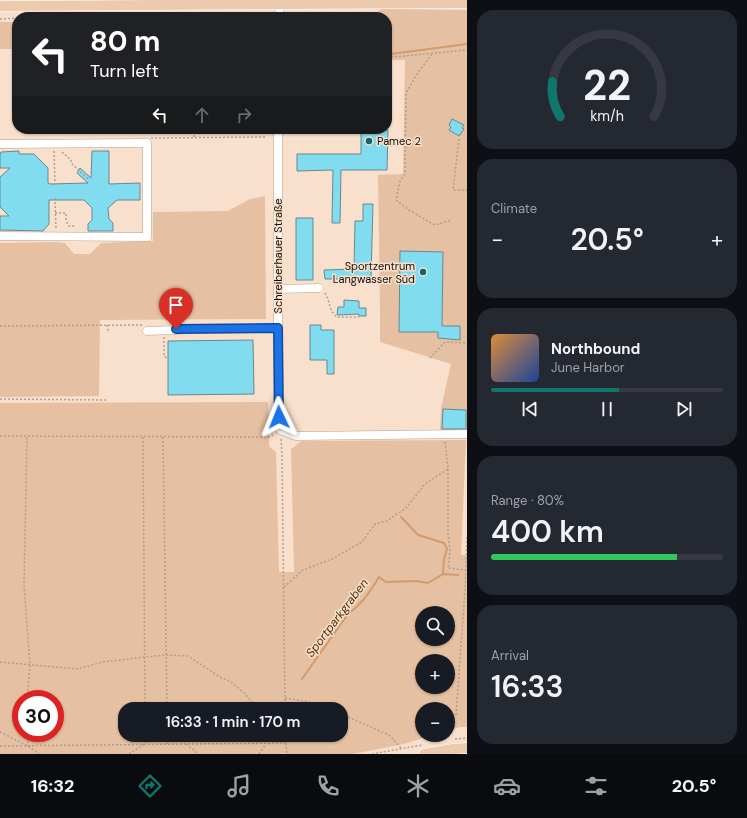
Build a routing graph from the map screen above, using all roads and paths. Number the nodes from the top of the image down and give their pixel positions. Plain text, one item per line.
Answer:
1 (467, 3) edge
2 (280, 4) junction
3 (0, 6) edge
4 (279, 12) edge
5 (12, 18) edge
6 (0, 19) edge
7 (467, 50) edge
8 (432, 54) junction
9 (392, 57) edge
10 (194, 134) edge
11 (278, 134) edge
12 (194, 137) junction
13 (265, 137) dead end
14 (459, 139) dead end
15 (147, 143) junction
16 (0, 144) edge
17 (53, 144) junction
18 (88, 179) dead end
19 (55, 185) dead end
20 (467, 190) edge
21 (55, 198) dead end
22 (55, 213) junction
23 (452, 220) dead end
24 (75, 226) dead end
25 (0, 236) edge
26 (56, 237) junction
27 (319, 288) joint
28 (278, 290) junction
29 (359, 317) dead end
30 (0, 326) edge
31 (278, 328) junction
32 (108, 331) dead end
33 (147, 331) dead end
34 (467, 343) edge
35 (430, 358) dead end
36 (0, 399) edge
37 (108, 400) dead end
38 (280, 430) junction
39 (467, 434) edge
40 (0, 436) edge
41 (163, 436) junction
42 (445, 436) junction
43 (27, 437) junction
44 (143, 437) junction
45 (448, 469) junction
46 (467, 537) edge
47 (465, 570) junction
48 (284, 587) junction
49 (166, 655) junction
50 (145, 657) junction
51 (0, 662) edge
52 (30, 665) junction
53 (28, 690) edge
54 (285, 698) junction
55 (145, 702) edge
56 (167, 702) edge
57 (252, 702) edge
58 (285, 702) edge
59 (309, 702) edge
60 (456, 715) dead end
61 (348, 717) edge
62 (0, 732) edge
63 (467, 738) edge
64 (455, 740) edge
65 (28, 742) edge
66 (285, 743) joint
67 (145, 744) junction
68 (167, 744) joint
69 (186, 744) junction
70 (266, 744) junction
71 (270, 744) joint
72 (0, 746) edge
73 (28, 746) junction
74 (401, 748) junction
75 (467, 748) edge
76 (424, 749) edge
77 (39, 754) edge
78 (129, 754) edge
79 (199, 754) edge
80 (260, 754) edge
81 (287, 754) edge
82 (372, 754) edge

1 - 2 main road
2 - 3 main road
2 - 4 street
5 - 6 path
7 - 8 path
8 - 9 path
8 - 23 path
10 - 12 path
11 - 28 street, Schreiberhauer Straße
12 - 13 path
12 - 15 path
14 - 20 path
15 - 17 street
15 - 26 street
16 - 17 street
17 - 18 path
17 - 19 path
21 - 22 path
22 - 24 path
22 - 26 path
25 - 26 street
27 - 28 street
27 - 29 path
28 - 31 street, Schreiberhauer Straße
30 - 32 path
31 - 33 street
31 - 38 street, Schreiberhauer Straße
34 - 35 path
36 - 37 path
38 - 41 path
38 - 42 street
38 - 48 path
39 - 42 street
40 - 43 path
41 - 44 path
41 - 49 path
42 - 45 path
43 - 44 path
43 - 52 path
44 - 50 path
45 - 47 path
45 - 48 path
46 - 47 path
47 - 60 path
48 - 54 path
49 - 50 path
49 - 56 path
49 - 57 path
50 - 52 path
50 - 55 path
51 - 52 path
52 - 53 path
54 - 58 path
54 - 59 path
61 - 74 path
62 - 73 path
63 - 64 path
65 - 73 path
66 - 71 path
66 - 81 path
67 - 68 path
67 - 73 path
67 - 78 path
68 - 69 path
69 - 70 path
69 - 79 path
70 - 71 path
70 - 80 path
72 - 73 path
73 - 77 path
74 - 76 path
74 - 82 path
75 - 76 main road

